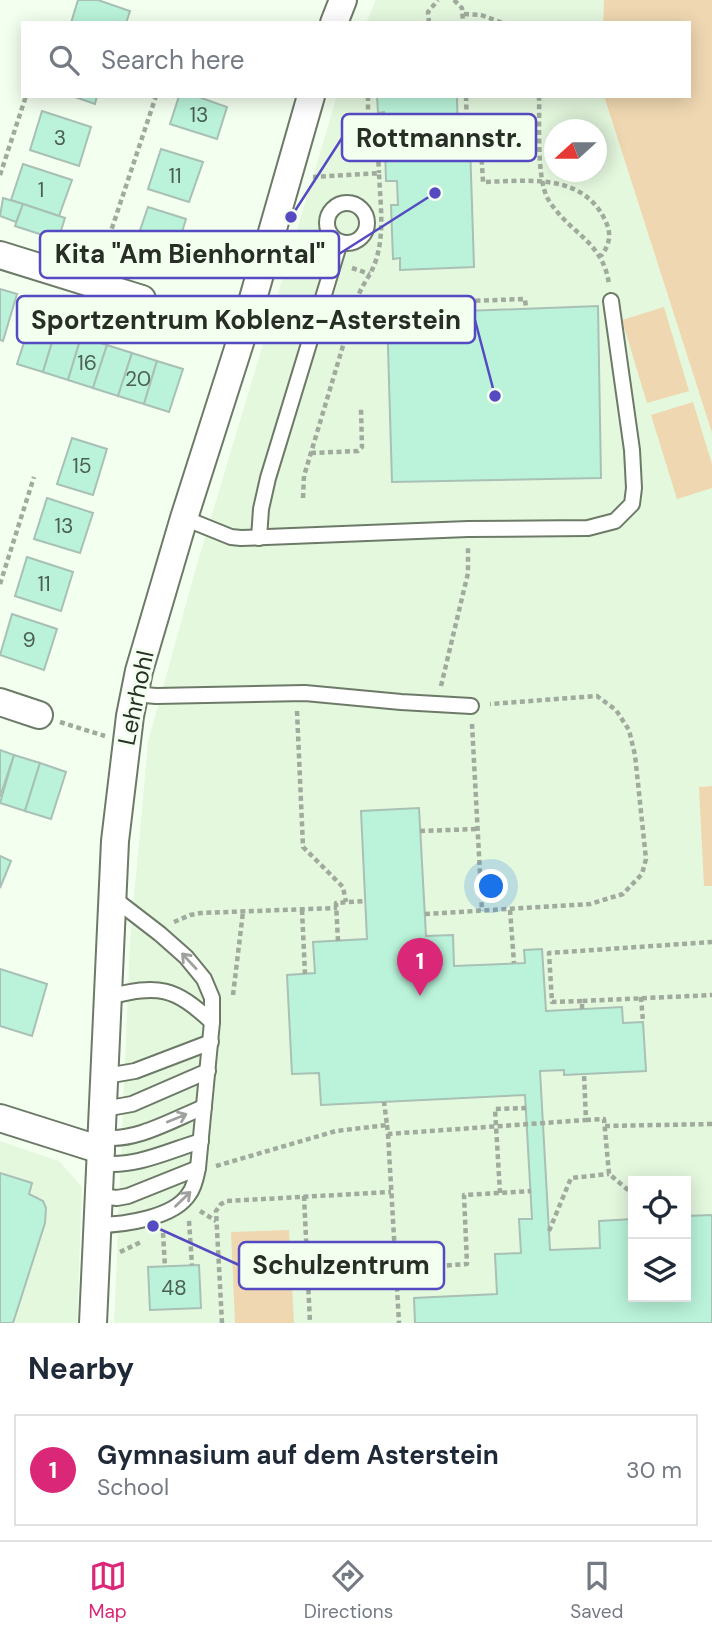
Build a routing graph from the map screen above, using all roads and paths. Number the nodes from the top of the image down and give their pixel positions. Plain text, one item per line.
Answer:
1 (343, 0) edge
2 (438, 0) edge
3 (454, 0) edge
4 (464, 14) junction
5 (335, 21) edge
6 (429, 21) edge
7 (463, 21) edge
8 (498, 21) edge
9 (25, 98) edge
10 (155, 98) edge
11 (310, 98) edge
12 (368, 98) edge
13 (466, 98) edge
14 (538, 98) edge
15 (380, 173) junction
16 (0, 175) edge
17 (307, 176) dead end
18 (542, 180) junction
19 (340, 242) dead end
20 (0, 255) edge
21 (601, 256) junction
22 (93, 284) junction
23 (142, 299) joint
24 (357, 299) junction
25 (611, 301) joint
26 (526, 308) dead end
27 (223, 324) dead end
28 (360, 409) dead end
29 (311, 453) junction
30 (34, 477) dead end
31 (303, 498) dead end
32 (184, 518) junction
33 (468, 530) junction
34 (259, 538) junction
35 (0, 584) edge
36 (296, 693) junction
37 (134, 694) junction
38 (0, 702) edge
39 (437, 704) junction
40 (471, 706) junction
41 (39, 715) joint
42 (126, 743) junction
43 (478, 830) junction
44 (421, 831) dead end
45 (112, 897) junction
46 (365, 901) dead end
47 (346, 902) junction
48 (337, 908) junction
49 (302, 909) junction
50 (510, 910) junction
51 (482, 911) junction
52 (425, 914) dead end
53 (160, 934) junction
54 (338, 941) dead end
55 (712, 942) edge
56 (514, 963) dead end
57 (304, 974) dead end
58 (712, 995) edge
59 (108, 997) junction
60 (641, 998) junction
61 (582, 1001) junction
62 (582, 1009) dead end
63 (212, 1022) junction
64 (643, 1022) dead end
65 (211, 1042) junction
66 (208, 1071) junction
67 (584, 1074) dead end
68 (106, 1076) junction
69 (384, 1102) dead end
70 (204, 1107) junction
71 (526, 1108) dead end
72 (104, 1109) junction
73 (0, 1118) edge
74 (586, 1120) junction
75 (712, 1124) edge
76 (387, 1125) junction
77 (496, 1126) junction
78 (605, 1126) junction
79 (388, 1134) junction
80 (201, 1141) junction
81 (101, 1150) junction
82 (205, 1168) junction
83 (610, 1174) junction
84 (628, 1190) edge
85 (531, 1191) dead end
86 (391, 1192) junction
87 (500, 1193) junction
88 (99, 1196) junction
89 (303, 1196) junction
90 (199, 1211) dead end
91 (189, 1219) dead end
92 (217, 1221) junction
93 (97, 1225) junction
94 (163, 1231) dead end
95 (549, 1231) dead end
96 (192, 1265) dead end
97 (165, 1267) dead end
98 (396, 1269) junction
99 (93, 1323) edge
100 (222, 1323) edge
101 (310, 1323) edge
102 (399, 1323) edge

1 - 5 street
2 - 6 path
3 - 4 path
4 - 7 path
4 - 8 path
9 - 16 path
10 - 22 path
11 - 32 street, Lehrhohl
12 - 15 path
13 - 18 path
14 - 18 path
15 - 17 path
15 - 24 path
18 - 21 path
18 - 21 path
19 - 34 lane
20 - 22 street
21 - 25 path
22 - 23 street
23 - 27 path
24 - 26 path
24 - 29 path
25 - 33 lane
28 - 29 path
29 - 31 path
30 - 35 path
32 - 34 lane
32 - 37 street, Lehrhohl
33 - 34 lane
33 - 39 path
36 - 37 lane
36 - 39 lane
36 - 47 path
37 - 42 street, Lehrhohl
38 - 41 street
39 - 40 lane
40 - 43 path
40 - 50 path
41 - 42 path
42 - 45 street, Lehrhohl
43 - 44 path
43 - 51 path
45 - 53 lane
45 - 59 street, Lehrhohl
46 - 47 path
47 - 48 path
48 - 49 path
48 - 54 path
49 - 53 path
49 - 57 path
50 - 51 path
50 - 56 path
51 - 52 path
63 -> 53 lane
55 - 61 path
58 - 60 path
59 - 63 lane
59 - 68 street, Lehrhohl
60 - 61 path
60 - 64 path
61 - 62 path
63 - 65 lane
65 - 66 lane
65 - 68 lane
66 - 70 lane
66 - 72 lane
67 - 74 path
68 - 72 street, Lehrhohl
69 - 76 path
70 - 80 lane
81 -> 70 lane
71 - 77 path
72 - 81 street, Lehrhohl
73 - 81 street
74 - 77 path
74 - 78 path
75 - 78 path
76 - 79 path
76 - 82 path
77 - 79 path
77 - 87 path
78 - 83 path
79 - 86 path
80 - 81 lane
80 - 82 lane
81 - 88 street, Lehrhohl
82 - 88 lane
93 -> 82 lane
83 - 84 path
83 - 95 path
85 - 87 path
86 - 89 path
86 - 98 path
87 - 98 path
88 - 93 street, Lehrhohl
89 - 92 path
89 - 101 path
90 - 92 path
91 - 96 path
92 - 100 path
93 - 99 street, Lehrhohl
94 - 97 path
98 - 102 path

